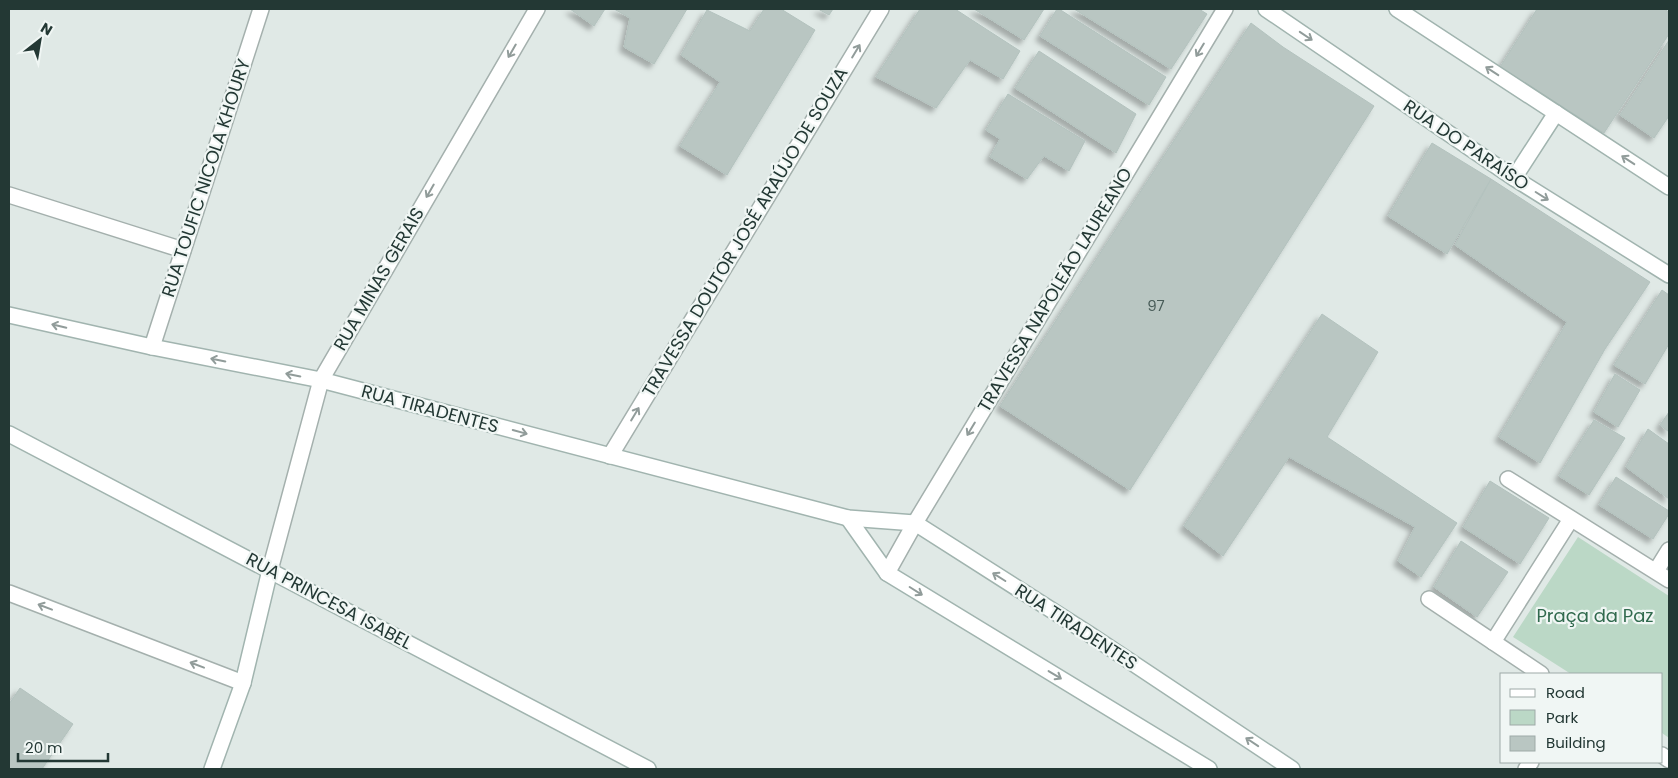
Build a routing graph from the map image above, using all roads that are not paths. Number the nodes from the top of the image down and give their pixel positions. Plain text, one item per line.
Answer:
1 (261, 9) edge
2 (537, 9) edge
3 (881, 9) edge
4 (1225, 9) edge
5 (1266, 9) edge
6 (1397, 9) edge
7 (1556, 113) junction
8 (1514, 178) junction
9 (1669, 187) edge
10 (9, 195) edge
11 (183, 250) junction
12 (1669, 275) edge
13 (9, 315) edge
14 (152, 347) junction
15 (321, 380) junction
16 (9, 434) edge
17 (610, 456) junction
18 (1508, 479) dead end
19 (848, 518) junction
20 (1571, 519) junction
21 (914, 523) junction
22 (1669, 550) edge
23 (270, 570) junction
24 (1656, 571) junction
25 (887, 573) junction
26 (1669, 580) edge
27 (9, 593) edge
28 (1429, 599) dead end
29 (1493, 642) junction
30 (1540, 673) edge
31 (243, 683) junction
32 (212, 769) edge
33 (648, 769) edge
34 (1209, 769) edge
35 (1292, 769) edge

1 - 11 street, RUA TOUFIC NICOLA KHOURY
2 -> 15 street, RUA MINAS GERAIS
17 -> 3 street, TRAVESSA DOUTOR JOSÉ ARAÚJO DE SOUZA
4 -> 21 street, TRAVESSA NAPOLEÃO LAUREANO
5 -> 8 street, RUA DO PARAÍSO
7 -> 6 street
7 - 8 street
9 -> 7 street
8 -> 12 street, RUA DO PARAÍSO
10 - 11 street
11 - 14 street, RUA TOUFIC NICOLA KHOURY
14 -> 13 street, RUA TIRADENTES
15 -> 14 street, RUA TIRADENTES
15 -> 17 street, RUA TIRADENTES
15 - 23 street, RUA MINAS GERAIS
16 - 23 street, RUA PRINCESA ISABEL
17 - 19 street, RUA TIRADENTES
18 - 20 street
19 - 21 street, RUA TIRADENTES
19 - 25 street
20 - 24 street
20 - 29 street
21 - 25 street, TRAVESSA NAPOLEÃO LAUREANO
35 -> 21 street, RUA TIRADENTES
22 - 24 street
23 - 31 street, RUA MINAS GERAIS
23 - 33 street, RUA PRINCESA ISABEL
24 - 26 street
25 -> 34 street
31 -> 27 street
28 - 29 street
29 - 30 street
31 - 32 street, RUA MINAS GERAIS

